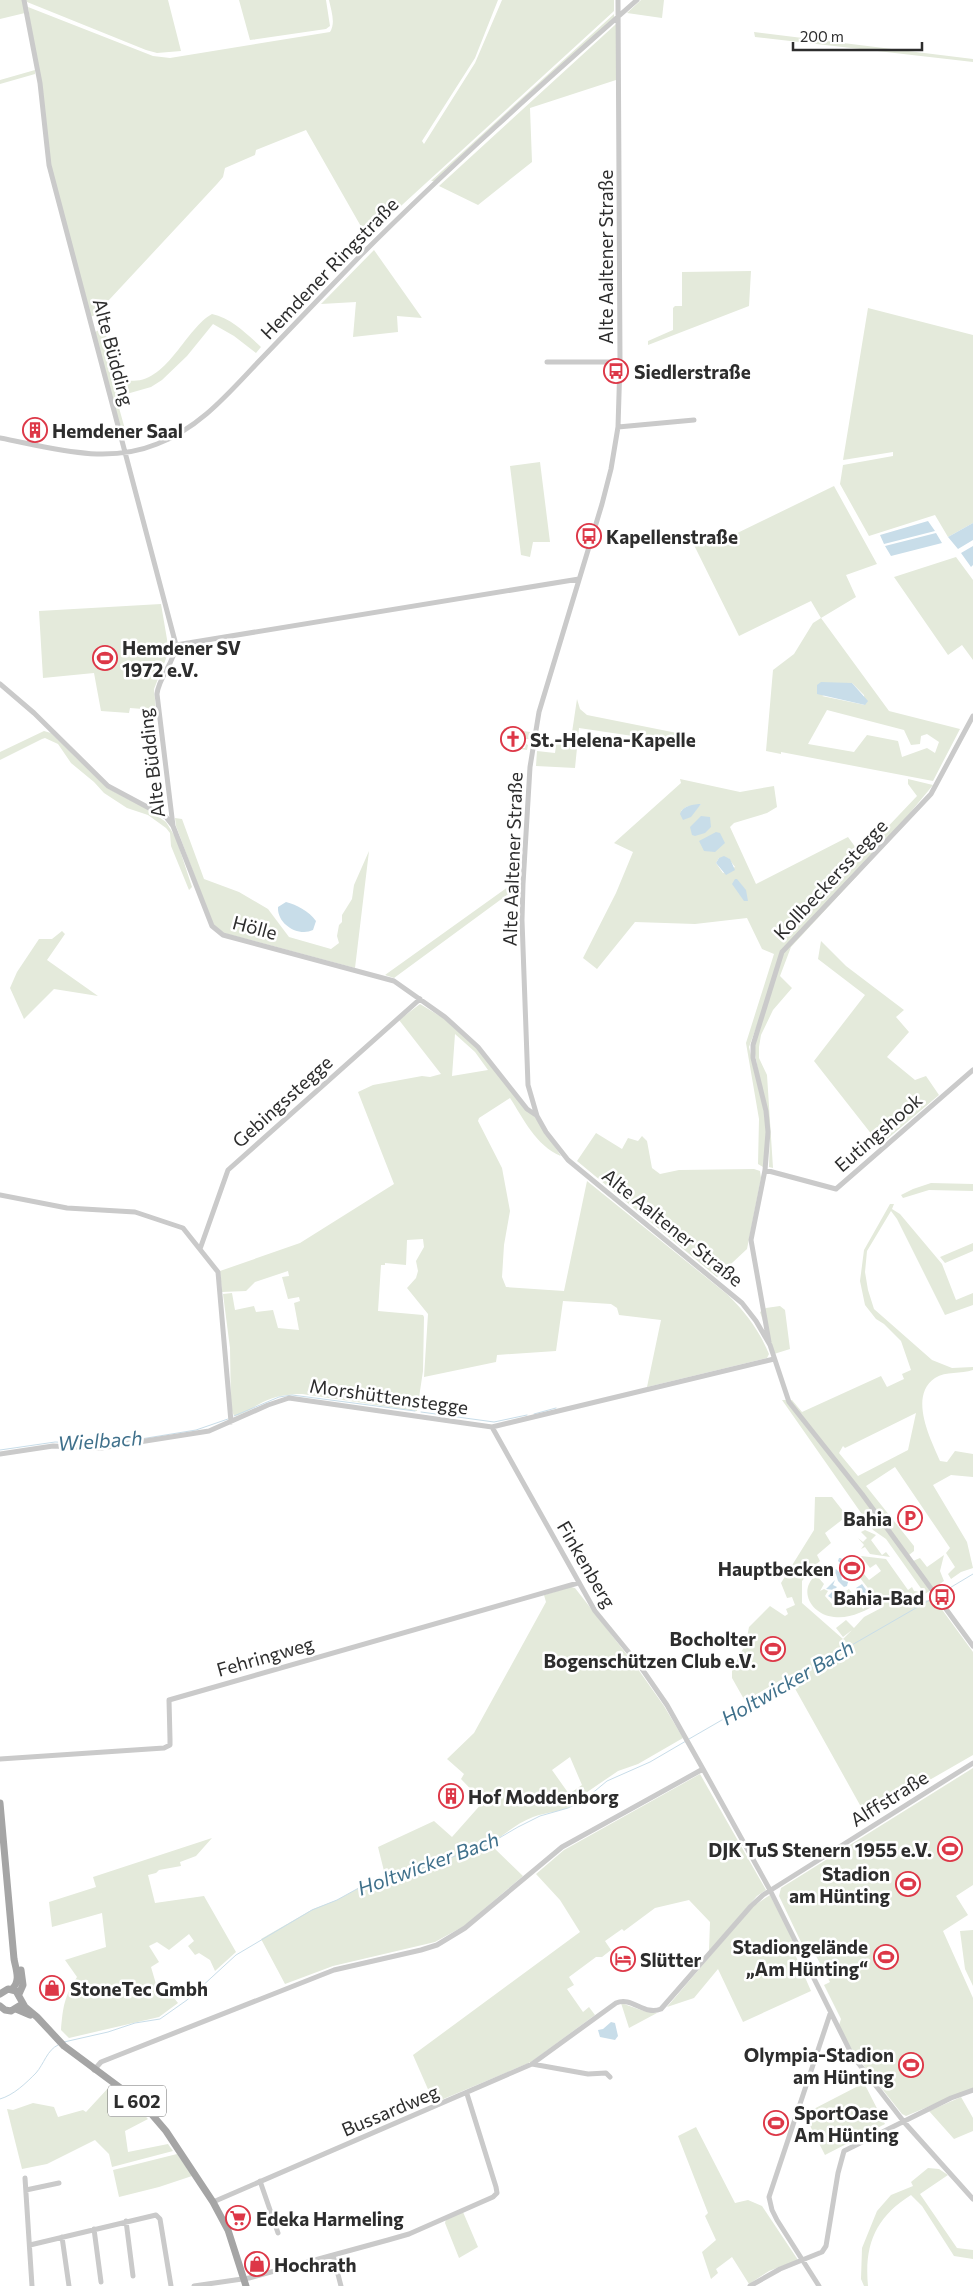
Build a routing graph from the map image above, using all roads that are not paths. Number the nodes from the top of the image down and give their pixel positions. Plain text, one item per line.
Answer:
1 (24, 0) edge
2 (618, 0) edge
3 (637, 0) edge
4 (618, 17) junction
5 (548, 362) dead end
6 (620, 362) junction
7 (694, 420) dead end
8 (618, 427) junction
9 (0, 438) edge
10 (125, 453) junction
11 (579, 579) junction
12 (176, 644) junction
13 (0, 684) edge
14 (973, 716) edge
15 (173, 826) junction
16 (420, 999) junction
17 (973, 1070) edge
18 (537, 1116) junction
19 (765, 1170) junction
20 (0, 1195) edge
21 (200, 1249) junction
22 (770, 1345) junction
23 (774, 1359) junction
24 (231, 1422) junction
25 (492, 1426) junction
26 (0, 1454) edge
27 (578, 1583) junction
28 (973, 1646) edge
29 (0, 1759) edge
30 (973, 1763) edge
31 (703, 1769) junction
32 (0, 1803) edge
33 (770, 1890) junction
34 (14, 1949) junction
35 (4, 1990) edge
36 (20, 1997) junction
37 (1, 2008) edge
38 (16, 2009) junction
39 (830, 2014) junction
40 (43, 2024) junction
41 (532, 2064) junction
42 (94, 2070) junction
43 (610, 2077) dead end
44 (973, 2090) edge
45 (467, 2094) junction
46 (904, 2122) junction
47 (25, 2178) dead end
48 (260, 2181) junction
49 (59, 2184) dead end
50 (26, 2190) junction
51 (973, 2199) edge
52 (213, 2202) junction
53 (126, 2221) junction
54 (94, 2229) junction
55 (278, 2232) dead end
56 (62, 2237) junction
57 (30, 2245) junction
58 (333, 2255) junction
59 (804, 2261) junction
60 (133, 2276) dead end
61 (243, 2278) junction
62 (101, 2282) dead end
63 (32, 2286) edge
64 (69, 2286) edge
65 (171, 2286) edge
66 (194, 2286) edge
67 (246, 2286) edge
68 (341, 2286) edge
69 (750, 2286) edge
70 (819, 2286) edge

1 - 10 street, Alte Büdding
2 - 4 street, Alte Aaltener Straße
3 - 4 street, Hemdener Ringstraße
4 - 6 street, Alte Aaltener Straße
4 - 10 street, Hemdener Ringstraße
5 - 6 street
6 - 8 street, Alte Aaltener Straße
7 - 8 street
8 - 11 street, Alte Aaltener Straße
9 - 10 street, Hemdener Ringstraße
10 - 12 street, Alte Büdding
11 - 12 street
11 - 18 street, Alte Aaltener Straße
12 - 15 street, Alte Büdding
13 - 15 street, Hölle
14 - 19 street, Kollbeckersstegge
15 - 16 street, Hölle
16 - 18 street, Hölle
16 - 21 street, Gebingsstegge
17 - 19 street, Eutingshook
18 - 22 street, Alte Aaltener Straße
19 - 22 street, Kollbeckersstegge
20 - 21 street
21 - 24 street
22 - 23 street, Alte Aaltener Straße
23 - 25 street, Morshüttenstegge
23 - 28 street, Alte Aaltener Straße
24 - 25 street, Morshüttenstegge
24 - 26 street, Morshüttenstegge
25 - 27 street, Finkenberg
27 - 29 street, Fehringweg
27 - 31 street, Finkenberg
30 - 33 street, Alffstraße
31 - 33 street
31 - 42 street
32 - 34 main road
33 - 39 street
33 - 41 street, Bussardweg
34 - 35 main road
34 - 36 main road
35 - 36 main road
36 - 38 main road
36 - 40 main road
37 - 38 main road, L 602
38 - 40 main road, L 602
39 - 46 street
39 - 59 street
40 - 42 main road, L 602
41 - 43 street
41 - 45 street, Bussardweg
42 - 52 main road, L 602
44 - 46 street
45 - 48 street, Bussardweg
45 - 58 street
46 - 51 street
46 - 59 street
47 - 50 street
48 - 52 street, Bussardweg
48 - 55 street
49 - 50 street
50 - 57 street
52 - 61 main road, L 602
53 - 54 street
53 - 60 street
53 - 65 street
54 - 56 street
54 - 62 street
56 - 57 street
56 - 64 street
57 - 63 street
58 - 61 street
58 - 68 street
59 - 69 street
59 - 70 street
61 - 66 street
61 - 67 main road, L 602

